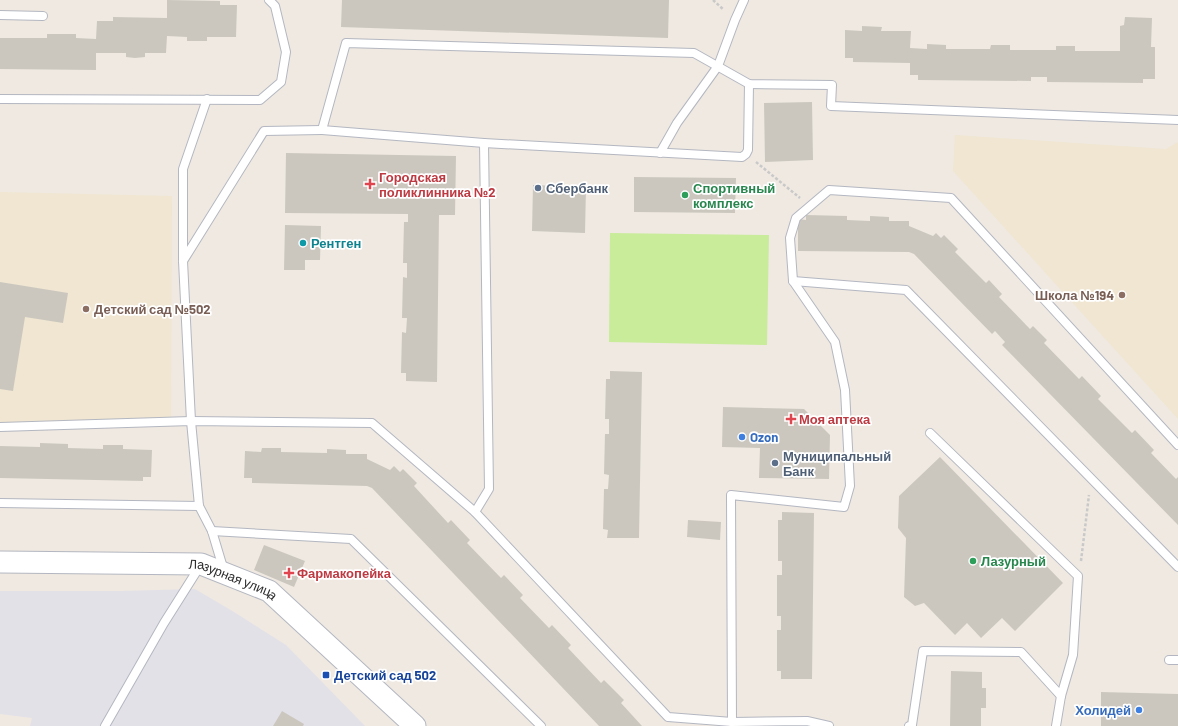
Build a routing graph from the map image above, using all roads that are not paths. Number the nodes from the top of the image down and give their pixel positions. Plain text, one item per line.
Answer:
1 (270, 0) edge
2 (744, 0) edge
3 (0, 15) edge
4 (42, 16) dead end
5 (718, 66) junction
6 (749, 84) junction
7 (0, 99) edge
8 (207, 99) junction
9 (1178, 120) edge
10 (322, 130) junction
11 (484, 142) junction
12 (660, 153) junction
13 (183, 261) junction
14 (793, 281) junction
15 (191, 421) junction
16 (0, 427) edge
17 (930, 433) dead end
18 (1178, 445) edge
19 (0, 503) edge
20 (199, 506) junction
21 (475, 512) junction
22 (212, 531) junction
23 (0, 562) edge
24 (201, 564) junction
25 (1178, 567) edge
26 (224, 573) junction
27 (1169, 660) dead end
28 (1178, 660) edge
29 (1061, 696) junction
30 (732, 722) junction
31 (105, 726) edge
32 (415, 726) edge
33 (541, 726) edge
34 (829, 726) edge
35 (909, 726) edge
36 (1056, 726) edge

1 - 8 lane
2 - 5 lane
3 - 4 lane
5 - 6 lane
5 - 10 lane
5 - 12 lane
6 - 9 lane
6 - 12 lane
7 - 8 lane
8 - 13 lane
10 - 11 lane
10 - 13 lane
11 - 12 lane
11 - 21 lane
13 - 15 lane
14 - 18 lane
14 - 25 lane
14 - 30 lane
15 - 16 lane
15 - 20 lane
15 - 21 lane
17 - 29 lane
19 - 20 lane
20 - 22 lane
21 - 30 lane
22 - 26 lane
22 - 33 lane
23 - 24 street, Лазурная улица
24 - 26 street, Лазурная улица
24 - 31 lane
26 - 32 street, Лазурная улица
27 - 28 lane
29 - 35 lane
29 - 36 lane
30 - 34 lane

